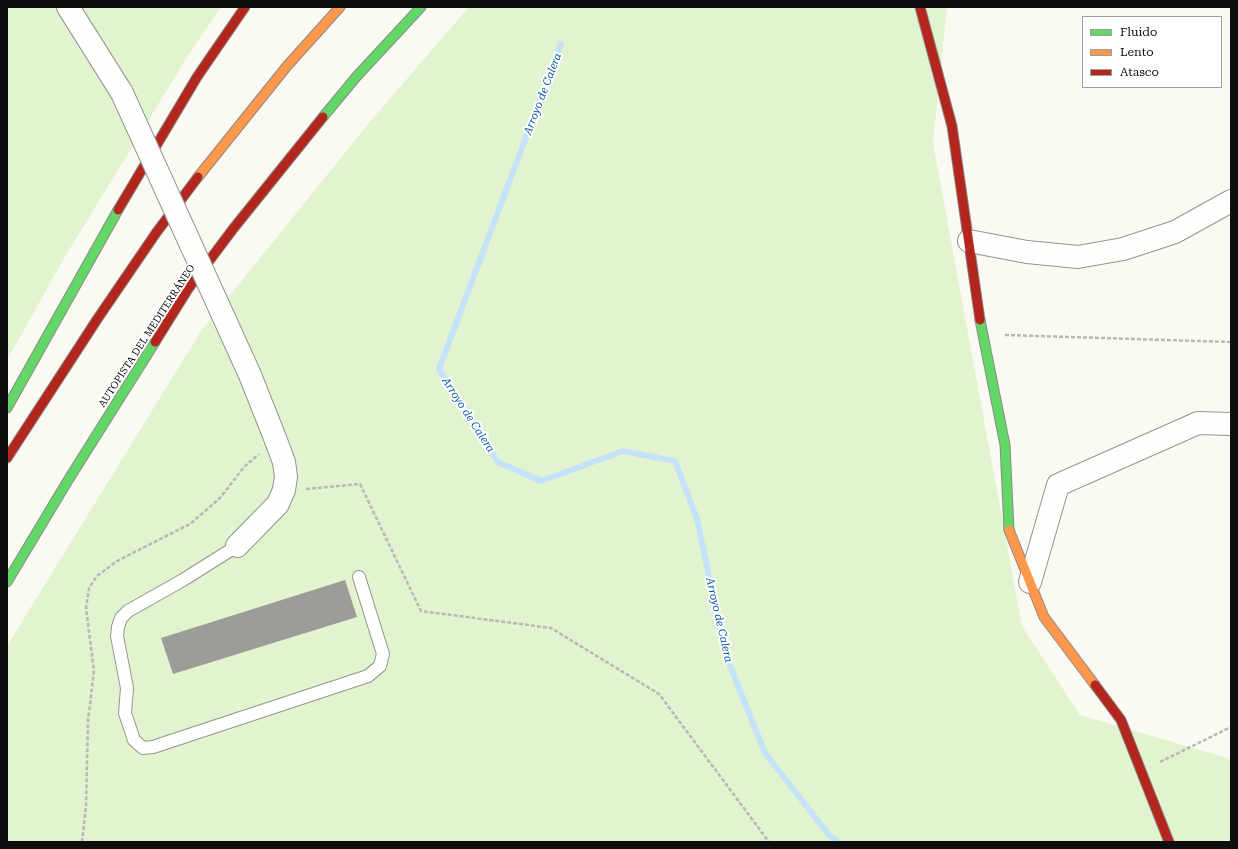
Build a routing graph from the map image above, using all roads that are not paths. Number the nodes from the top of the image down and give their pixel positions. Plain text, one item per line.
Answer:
1 (68, 7) edge
2 (245, 7) edge
3 (340, 7) edge
4 (421, 7) edge
5 (920, 7) edge
6 (1231, 201) edge
7 (969, 241) junction
8 (7, 408) edge
9 (1231, 424) edge
10 (7, 458) edge
11 (237, 546) joint
12 (359, 577) dead end
13 (7, 582) edge
14 (1030, 582) junction
15 (1170, 842) edge

1 - 11 street, bridge
2 - 8 main road
3 - 10 main road
4 - 13 main road, AUTOPISTA DEL MEDITERRÁNEO
5 - 7 main road
6 - 7 street
7 - 14 main road
9 - 14 street
11 - 12 lane
14 - 15 main road

